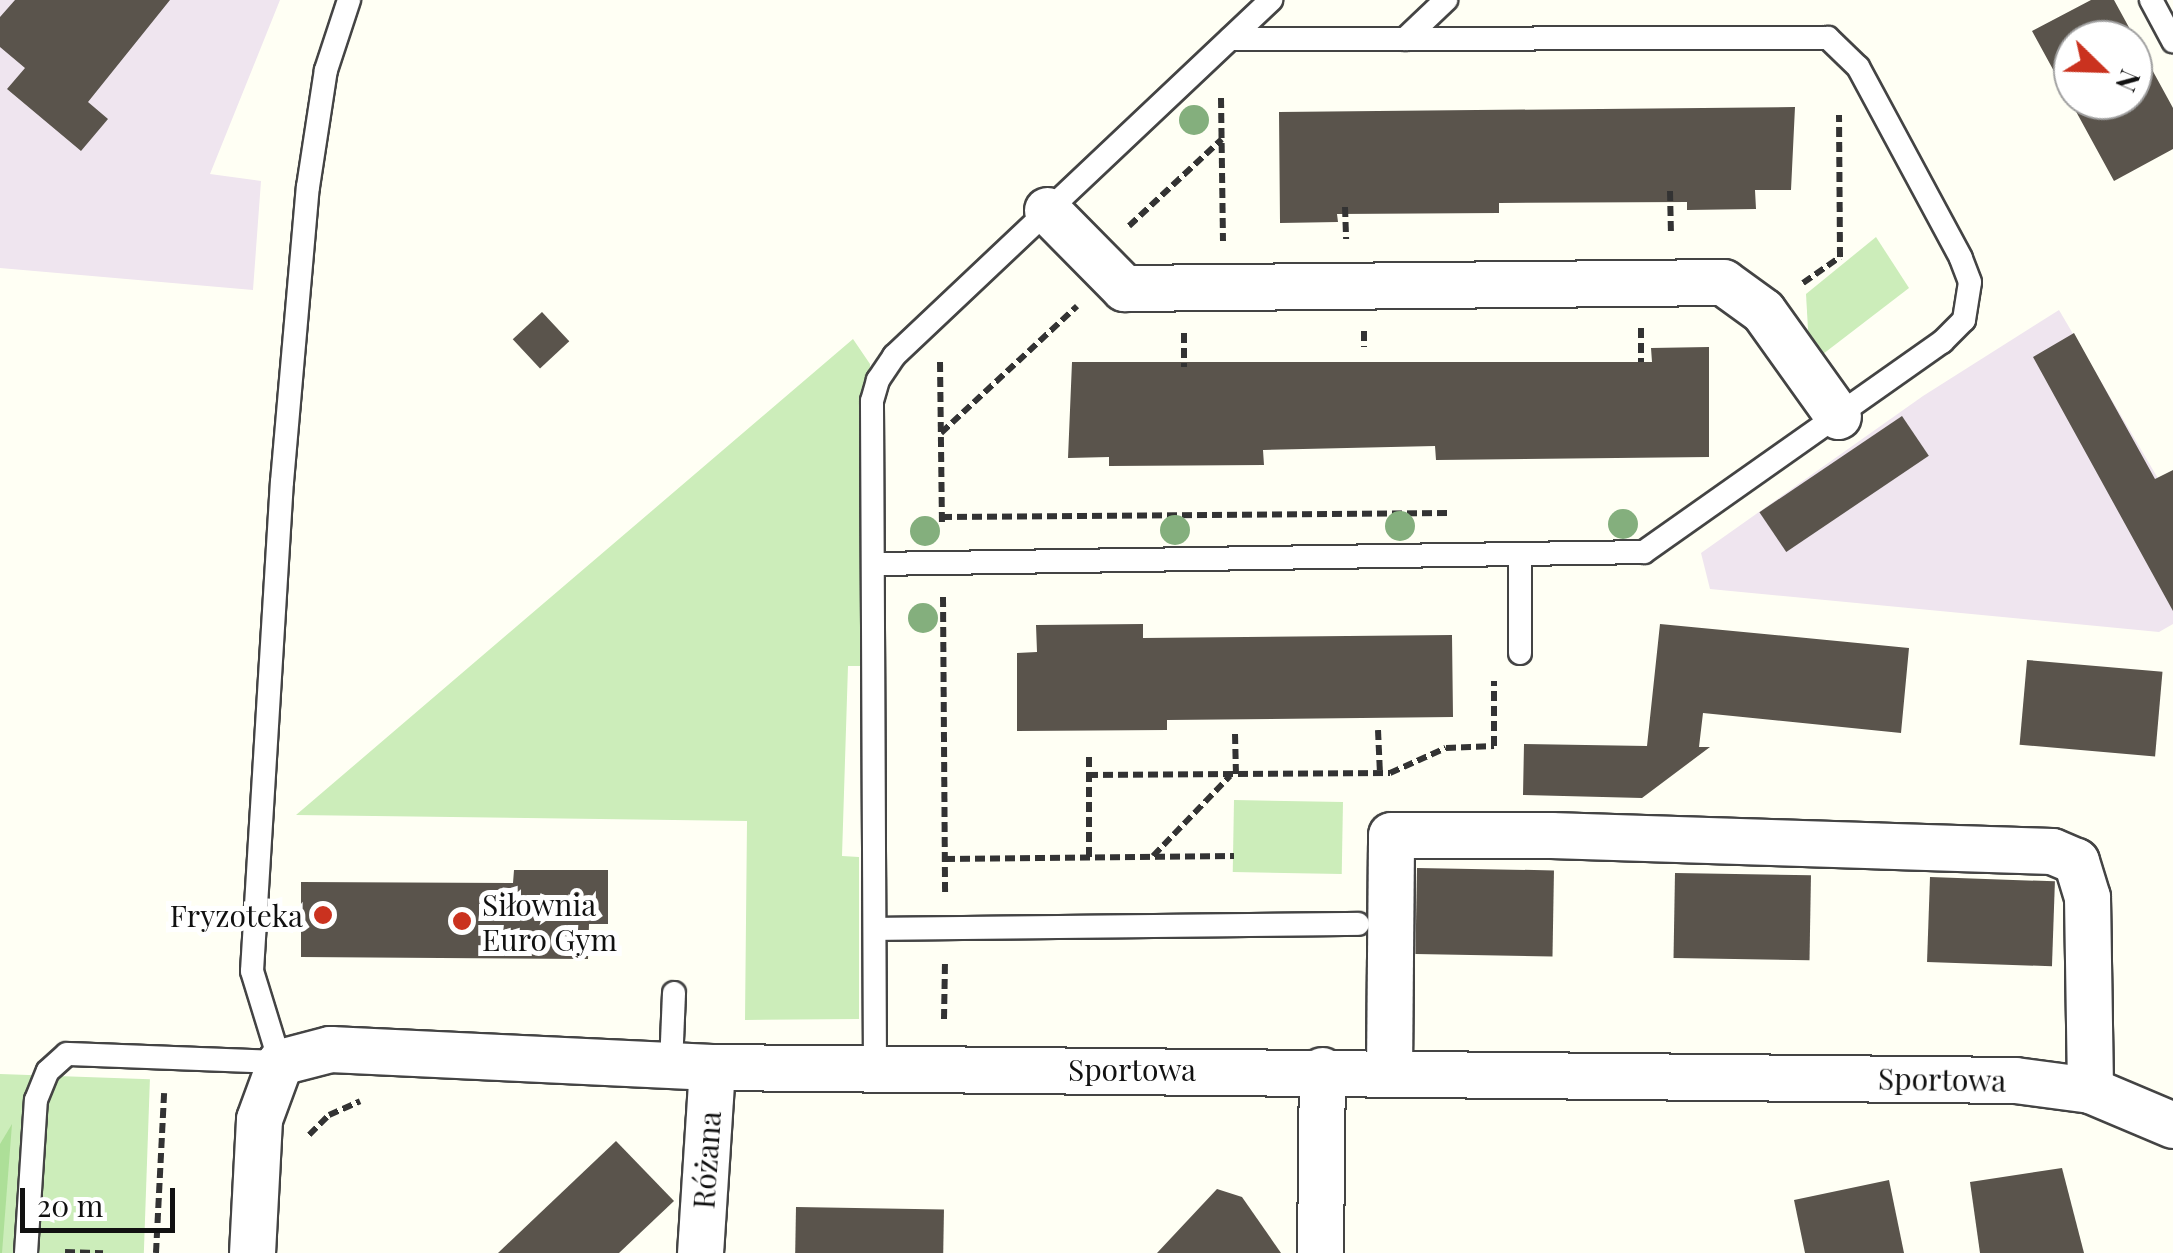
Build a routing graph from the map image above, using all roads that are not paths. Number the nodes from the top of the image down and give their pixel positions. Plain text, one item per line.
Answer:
1 (349, 0) edge
2 (1271, 0) edge
3 (1446, 0) edge
4 (2150, 0) edge
5 (1405, 38) junction
6 (1230, 39) junction
7 (2173, 41) edge
8 (1048, 210) junction
9 (1838, 416) junction
10 (1520, 558) junction
11 (874, 564) junction
12 (1520, 653) road end
13 (1358, 924) dead end
14 (878, 929) junction
15 (674, 992) dead end
16 (875, 1054) junction
17 (280, 1062) junction
18 (691, 1066) junction
19 (1322, 1070) junction
20 (1389, 1071) junction
21 (2090, 1090) junction
22 (2173, 1125) edge
23 (26, 1253) edge
24 (252, 1253) edge
25 (700, 1253) edge
26 (1320, 1253) edge

1 - 17 lane
2 - 6 lane
3 - 5 lane
4 - 7 lane
5 - 6 lane
5 - 9 lane
6 - 8 lane
8 - 9 street
8 - 11 lane
9 - 10 lane
10 - 11 lane
10 - 12 lane
11 - 14 lane
13 - 14 lane
14 - 16 lane
15 - 18 lane
16 - 18 street, Sportowa
16 - 19 street, Sportowa
17 - 18 street, Sportowa
17 - 23 lane
17 - 24 street
18 - 25 street, Różana
19 - 20 street, Sportowa
19 - 26 street
20 - 21 street, Sportowa
20 - 21 street
21 - 22 street, Sportowa

